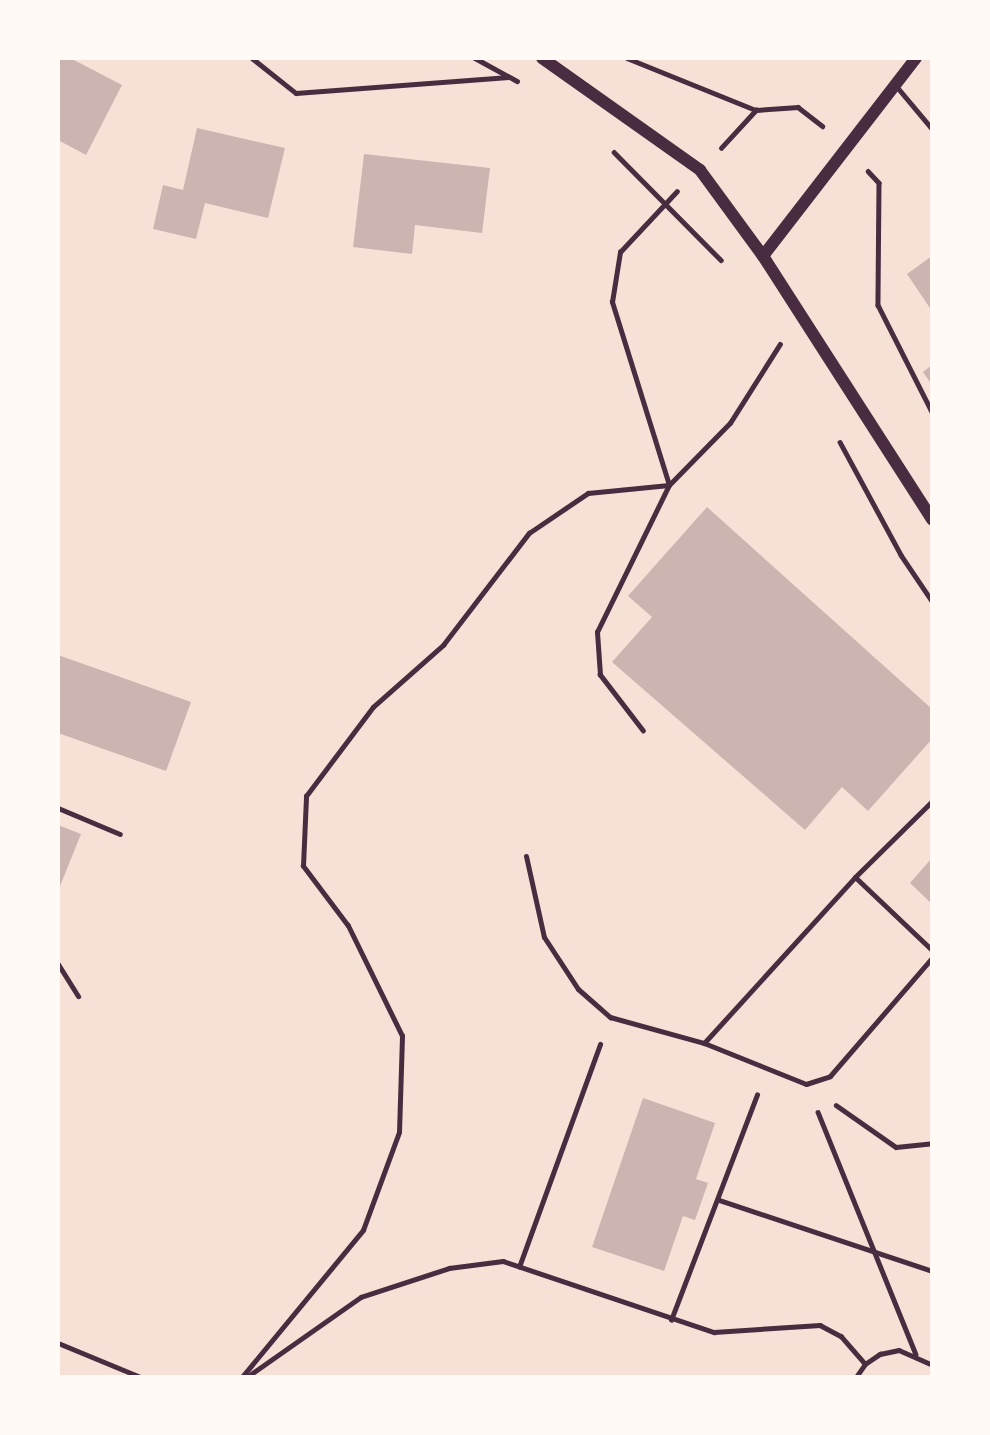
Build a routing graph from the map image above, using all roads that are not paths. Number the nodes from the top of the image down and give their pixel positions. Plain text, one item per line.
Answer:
1 (542, 58) edge
2 (916, 58) edge
3 (896, 86) junction
4 (932, 129) edge
5 (763, 256) junction
6 (932, 519) edge
7 (932, 801) edge
8 (58, 808) edge
9 (120, 834) dead end
10 (526, 856) dead end
11 (855, 877) junction
12 (932, 950) edge
13 (932, 958) edge
14 (58, 964) edge
15 (78, 996) dead end
16 (704, 1043) junction
17 (58, 1343) edge
18 (140, 1377) edge

1 - 5 street
2 - 3 street
3 - 4 lane
3 - 5 street
5 - 6 street
7 - 11 lane
8 - 9 lane
10 - 16 lane
11 - 12 lane
11 - 16 lane
13 - 16 lane
14 - 15 lane
17 - 18 lane

